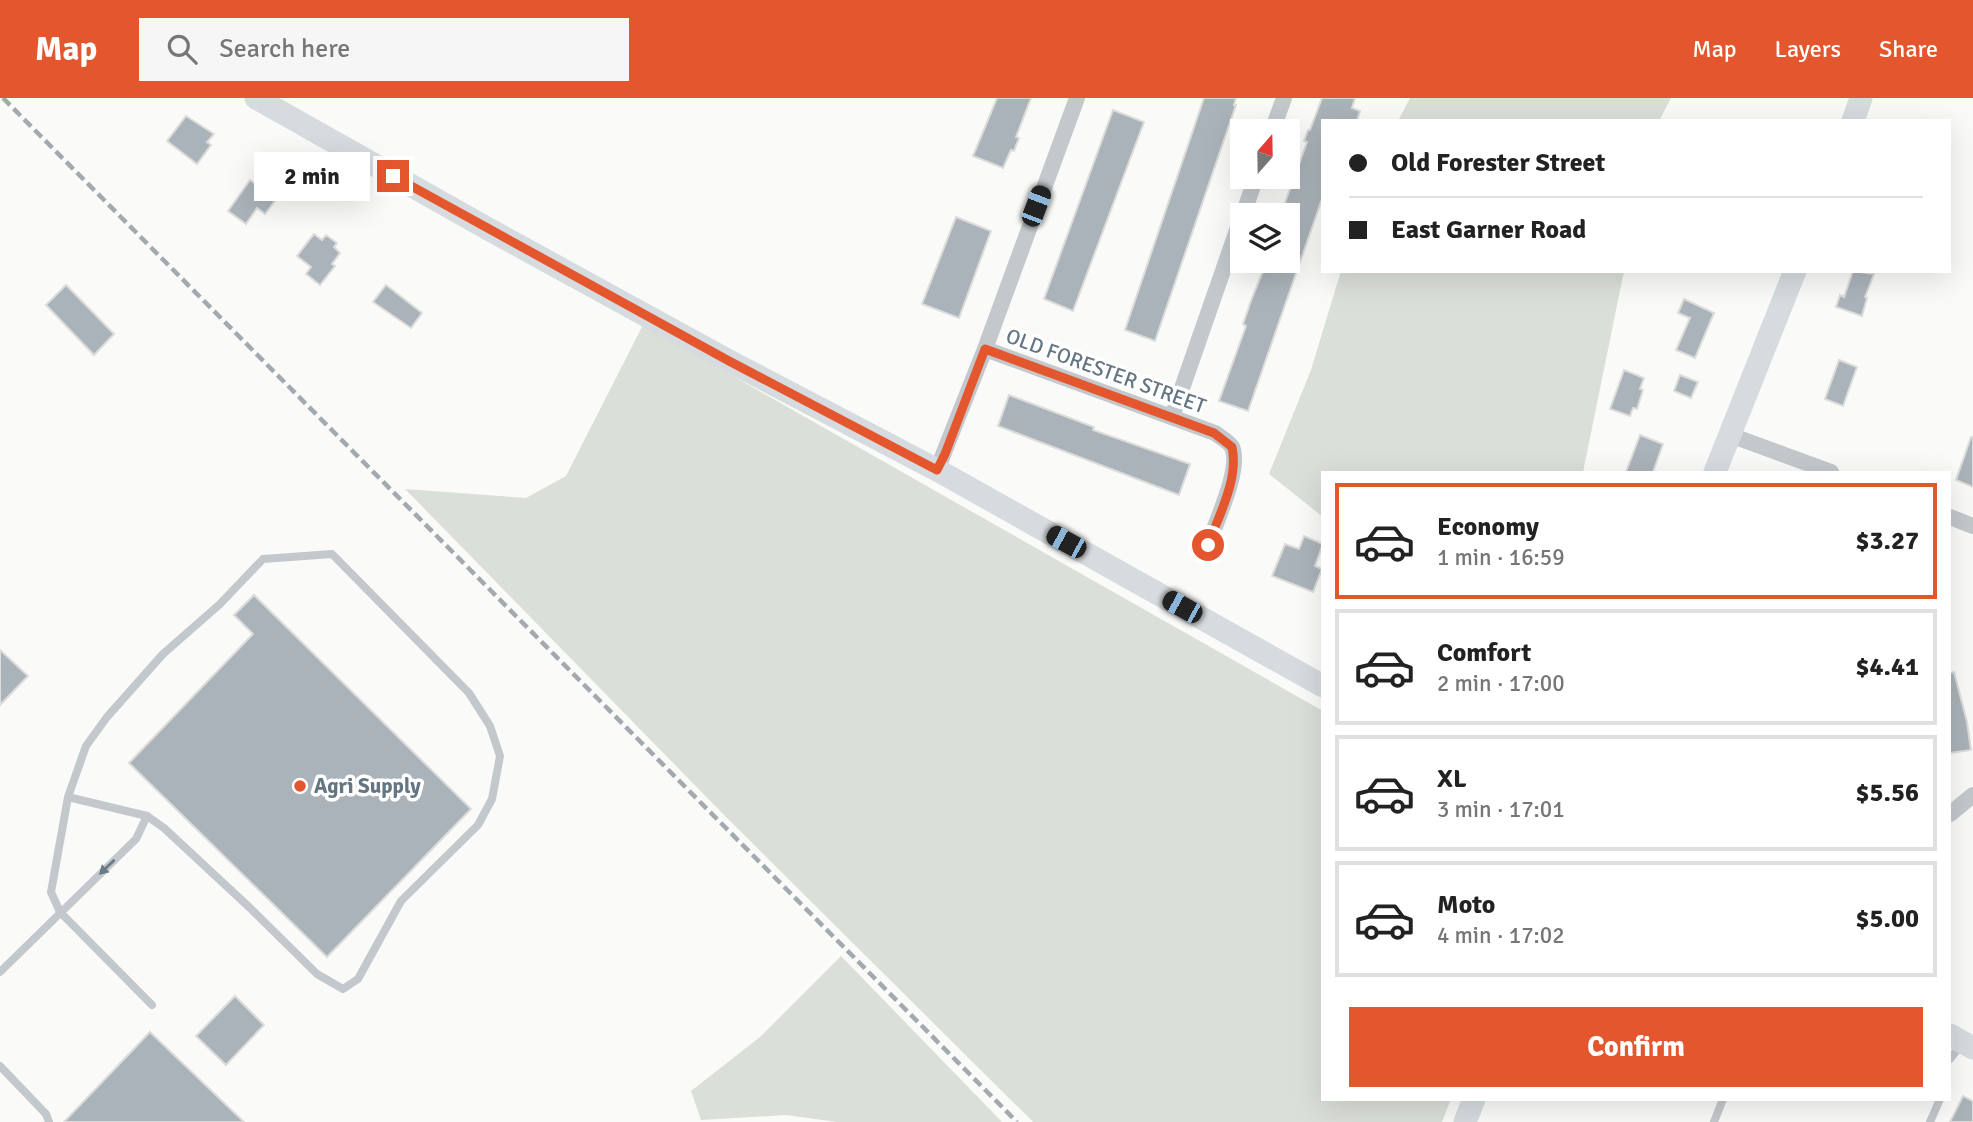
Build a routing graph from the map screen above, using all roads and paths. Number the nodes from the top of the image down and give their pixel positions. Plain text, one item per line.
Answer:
1 (256, 98) edge
2 (1077, 98) edge
3 (1284, 98) edge
4 (1861, 98) edge
5 (1276, 119) edge
6 (1854, 119) edge
7 (1230, 253) edge
8 (1794, 273) edge
9 (985, 349) junction
10 (1172, 417) junction
11 (1730, 435) junction
12 (937, 470) junction
13 (1715, 471) edge
14 (1828, 471) edge
15 (1951, 517) edge
16 (1973, 526) edge
17 (1208, 545) dead end
18 (1321, 685) edge
19 (1973, 795) edge
20 (68, 797) junction
21 (1951, 813) edge
22 (147, 817) junction
23 (60, 912) junction
24 (0, 972) edge
25 (152, 1005) dead end
26 (0, 1066) edge
27 (1473, 1101) edge
28 (1722, 1101) edge
29 (1939, 1101) edge
30 (49, 1122) edge
31 (1465, 1122) edge
32 (1714, 1122) edge
33 (1930, 1122) edge

1 - 12 main road
2 - 9 street
3 - 5 street
4 - 6 main road
7 - 10 street
8 - 11 main road
9 - 10 street, OLD FORESTER STREET
9 - 12 street
10 - 17 street, OLD FORESTER STREET
11 - 13 main road
11 - 14 street
12 - 18 main road
15 - 16 street
19 - 21 street
20 - 22 lane
20 - 22 lane
20 - 23 lane
22 -> 23 lane
23 - 24 lane
23 - 25 lane
26 - 30 lane
27 - 31 main road
28 - 32 lane
29 - 33 lane

